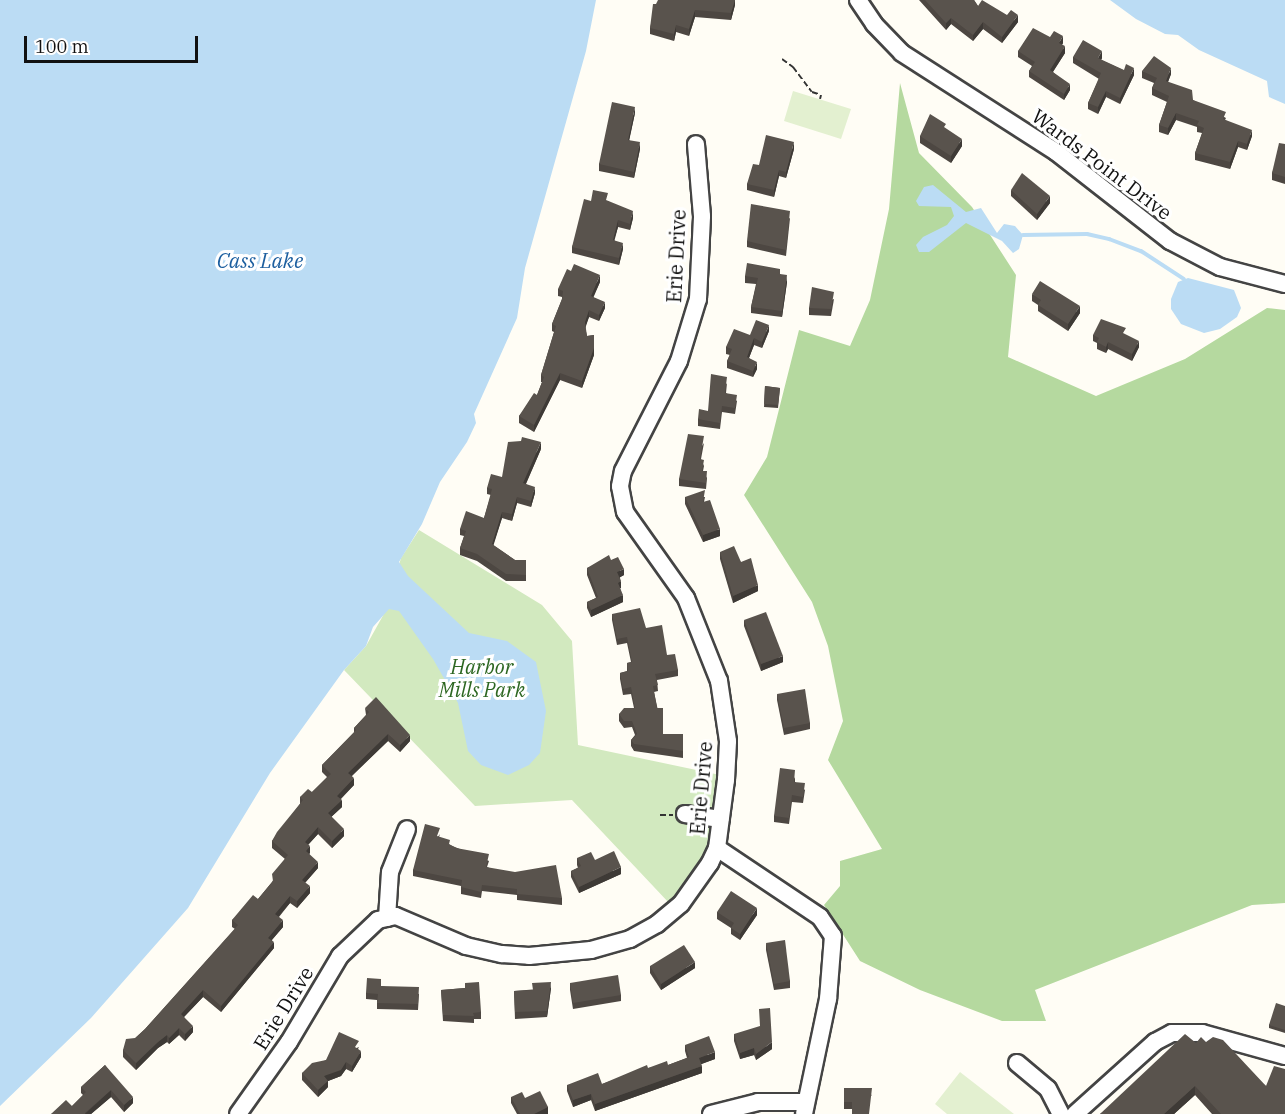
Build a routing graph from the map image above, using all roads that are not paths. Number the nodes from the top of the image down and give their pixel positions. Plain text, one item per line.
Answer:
1 (858, 0) edge
2 (696, 144) dead end
3 (1285, 284) edge
4 (686, 814) dead end
5 (721, 819) junction
6 (407, 829) dead end
7 (717, 848) junction
8 (387, 918) junction
9 (1285, 1056) edge
10 (1017, 1063) dead end
11 (805, 1108) edge
12 (238, 1114) edge
13 (711, 1114) edge
14 (1061, 1114) edge
15 (1076, 1114) edge

1 - 3 street, Wards Point Drive
2 - 5 street, Erie Drive
4 - 5 street
5 - 7 street, Erie Drive
6 - 8 street
7 - 8 street, Erie Drive
7 - 11 street
8 - 12 street, Erie Drive
9 - 15 street
10 - 14 street
11 - 13 street

